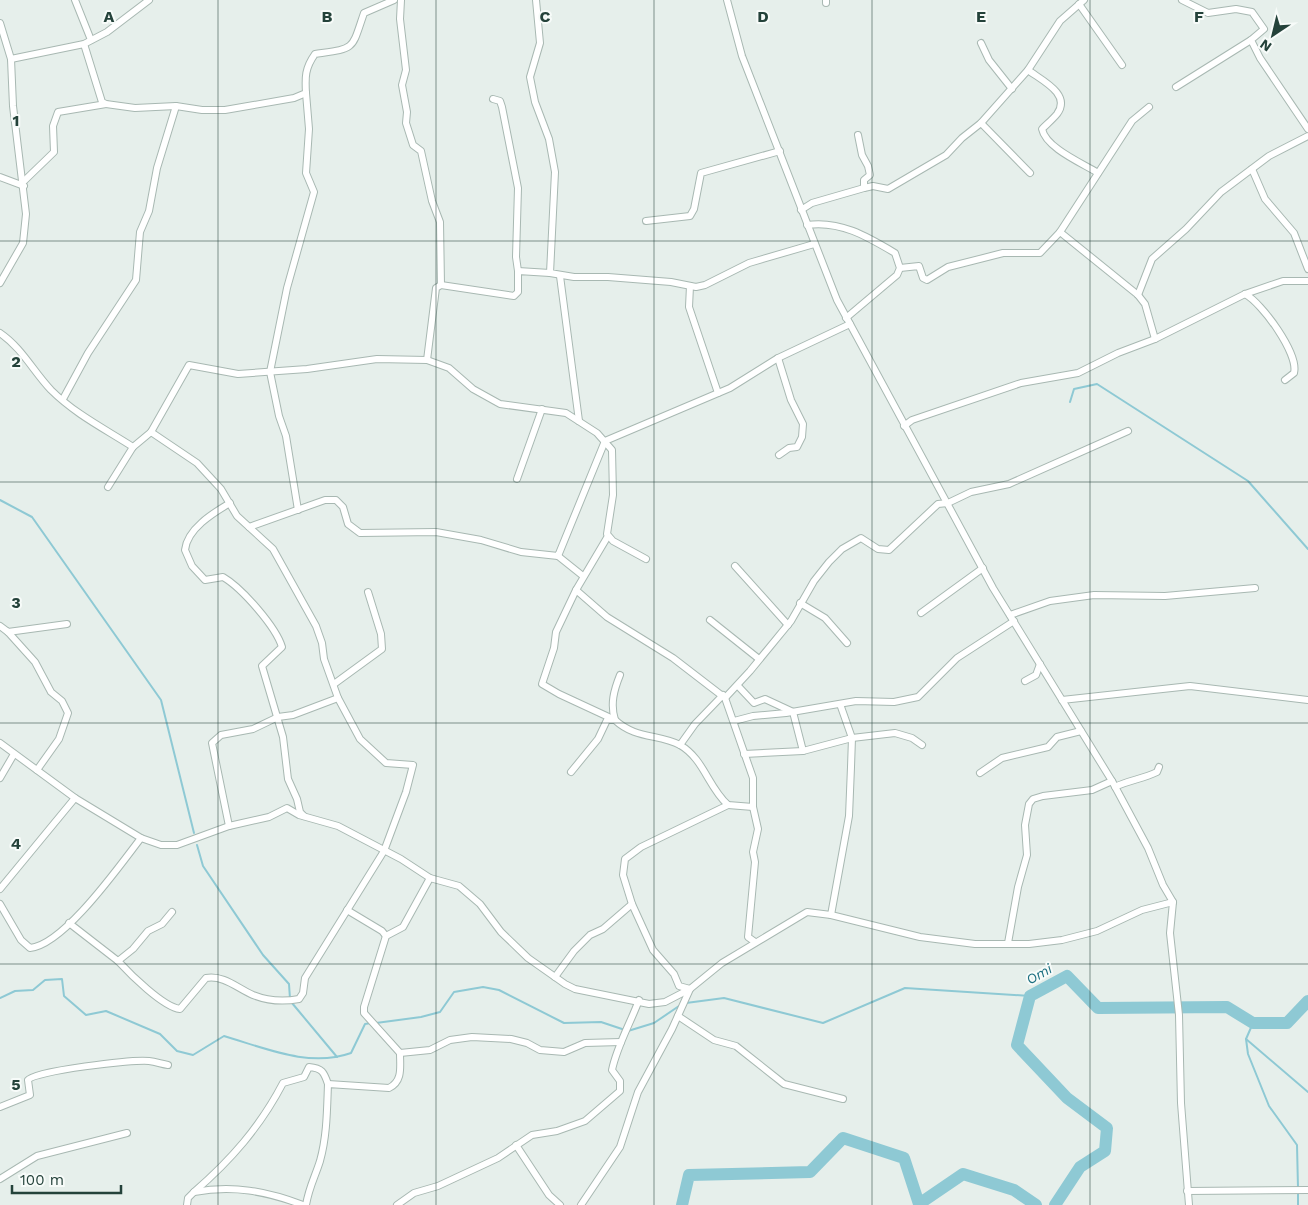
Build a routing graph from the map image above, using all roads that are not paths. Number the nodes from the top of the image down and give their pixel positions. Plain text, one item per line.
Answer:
1 (75, 0) edge
2 (148, 0) edge
3 (394, 0) edge
4 (401, 0) edge
5 (536, 0) edge
6 (726, 0) edge
7 (1182, 0) edge
8 (1082, 2) edge
9 (0, 24) edge
10 (91, 40) junction
11 (1251, 40) junction
12 (981, 43) dead end
13 (84, 44) junction
14 (11, 59) junction
15 (1122, 65) dead end
16 (1028, 70) junction
17 (1176, 87) dead end
18 (1012, 89) junction
19 (306, 93) junction
20 (493, 99) dead end
21 (106, 104) junction
22 (176, 106) junction
23 (1149, 107) dead end
24 (981, 123) junction
25 (1308, 129) edge
26 (858, 135) dead end
27 (1308, 136) edge
28 (780, 151) junction
29 (1252, 169) junction
30 (1098, 172) junction
31 (1030, 173) dead end
32 (0, 176) edge
33 (23, 184) junction
34 (864, 188) junction
35 (801, 210) junction
36 (646, 222) dead end
37 (807, 225) junction
38 (1060, 232) junction
39 (814, 244) junction
40 (900, 268) junction
41 (1308, 269) edge
42 (518, 271) junction
43 (550, 273) junction
44 (560, 276) junction
45 (1308, 281) edge
46 (0, 283) edge
47 (441, 285) junction
48 (690, 286) junction
49 (1245, 294) junction
50 (1138, 295) junction
51 (848, 321) junction
52 (0, 333) edge
53 (1155, 339) junction
54 (778, 358) junction
55 (426, 360) junction
56 (270, 372) junction
57 (1285, 380) dead end
58 (718, 393) junction
59 (63, 399) junction
60 (542, 409) junction
61 (579, 421) junction
62 (904, 426) junction
63 (1128, 431) dead end
64 (151, 432) junction
65 (605, 441) junction
66 (133, 447) junction
67 (779, 455) dead end
68 (517, 479) dead end
69 (108, 487) dead end
70 (230, 503) junction
71 (948, 503) junction
72 (298, 510) junction
73 (249, 527) junction
74 (608, 536) junction
75 (558, 556) junction
76 (646, 559) dead end
77 (736, 566) dead end
78 (983, 568) junction
79 (583, 576) junction
80 (1255, 588) dead end
81 (576, 590) junction
82 (368, 592) dead end
83 (800, 603) junction
84 (921, 613) dead end
85 (1012, 618) junction
86 (710, 620) dead end
87 (67, 624) dead end
88 (788, 625) junction
89 (0, 626) edge
90 (8, 632) junction
91 (847, 643) dead end
92 (759, 659) junction
93 (1040, 664) junction
94 (620, 675) dead end
95 (1025, 681) dead end
96 (334, 684) junction
97 (738, 686) junction
98 (724, 696) junction
99 (338, 698) junction
100 (1062, 700) junction
101 (1308, 700) edge
102 (840, 704) junction
103 (793, 712) junction
104 (278, 717) junction
105 (615, 720) junction
106 (734, 721) junction
107 (1081, 731) junction
108 (852, 738) junction
109 (0, 743) edge
110 (680, 745) junction
111 (922, 745) dead end
112 (803, 751) junction
113 (14, 754) junction
114 (744, 754) junction
115 (1159, 767) dead end
116 (37, 770) junction
117 (571, 772) dead end
118 (980, 773) dead end
119 (0, 778) edge
120 (1113, 784) junction
121 (74, 798) junction
122 (728, 805) junction
123 (753, 807) junction
124 (305, 817) junction
125 (228, 826) junction
126 (141, 838) junction
127 (384, 851) junction
128 (430, 878) junction
129 (0, 889) edge
130 (1173, 902) junction
131 (632, 904) junction
132 (1, 908) edge
133 (347, 910) junction
134 (172, 912) dead end
135 (831, 915) junction
136 (69, 922) junction
137 (386, 936) junction
138 (755, 942) junction
139 (1008, 943) junction
140 (118, 961) junction
141 (555, 977) junction
142 (690, 989) junction
143 (639, 1000) junction
144 (678, 1016) junction
145 (621, 1042) junction
146 (400, 1053) junction
147 (168, 1065) dead end
148 (328, 1084) junction
149 (843, 1099) dead end
150 (0, 1107) edge
151 (127, 1134) dead end
152 (516, 1145) junction
153 (0, 1179) edge
154 (1188, 1190) junction
155 (1308, 1190) edge
156 (194, 1192) junction
157 (187, 1205) edge
158 (304, 1205) edge
159 (397, 1205) edge
160 (560, 1205) edge
161 (581, 1205) edge
162 (1189, 1205) edge

1 - 10 street
2 - 10 street
3 - 19 street
4 - 47 street
5 - 43 street
6 - 28 street
7 - 11 street
8 - 15 street
8 - 16 street
9 - 14 street
10 - 13 street
11 - 17 street
11 - 25 street
12 - 18 street
13 - 14 street
13 - 21 street
14 - 33 street
16 - 18 street
16 - 30 street
18 - 24 street
19 - 22 street
19 - 56 street
20 - 42 street
21 - 22 street
21 - 33 street
22 - 59 street
23 - 30 street
24 - 31 street
24 - 34 street
26 - 34 street
27 - 29 street
28 - 35 street
28 - 36 street
29 - 41 street
29 - 50 street
30 - 38 street
32 - 33 street
33 - 46 street
34 - 35 street
35 - 37 street
37 - 39 street
37 - 40 street
38 - 40 street
38 - 50 street
39 - 48 street
39 - 51 street
40 - 51 street
42 - 43 street
42 - 47 street
43 - 44 street
44 - 48 street
44 - 61 street
45 - 49 street
47 - 55 street
48 - 58 street
49 - 53 street
49 - 57 street
50 - 53 street
51 - 54 street
51 - 62 street
52 - 59 street
53 - 62 street
54 - 58 street
54 - 67 street
55 - 56 street
55 - 60 street
56 - 64 street
56 - 72 street
58 - 65 street
59 - 66 street
60 - 61 street
60 - 68 street
61 - 65 street
62 - 71 street
63 - 71 street
64 - 66 street
64 - 70 street
65 - 74 street
65 - 75 street
66 - 69 street
70 - 73 street
70 - 104 street
71 - 78 street
71 - 83 street
72 - 73 street
72 - 75 street
73 - 96 street
74 - 76 street
74 - 79 street
75 - 79 street
77 - 88 street
78 - 84 street
78 - 85 street
79 - 81 street
80 - 85 street
81 - 98 street
81 - 105 street
82 - 96 street
83 - 88 street
83 - 91 street
85 - 93 street
85 - 102 street
86 - 92 street
87 - 90 street
88 - 92 street
89 - 90 street
90 - 116 street
92 - 97 street
93 - 95 street
93 - 100 street
94 - 105 street
96 - 99 street
97 - 98 street
97 - 103 street
98 - 106 street
98 - 110 street
99 - 104 street
99 - 127 street
100 - 101 street
100 - 107 street
102 - 103 street
102 - 108 street
103 - 106 street
103 - 112 street
104 - 124 street
104 - 125 street
105 - 110 street
105 - 117 street
106 - 114 street
107 - 118 street
107 - 120 street
108 - 111 street
108 - 112 street
108 - 135 street
109 - 113 street
110 - 122 street
112 - 114 street
113 - 116 street
113 - 119 street
114 - 123 street
115 - 120 street
116 - 121 street
120 - 130 street
120 - 139 street
121 - 126 street
121 - 129 street
122 - 123 street
122 - 131 street
123 - 138 street
124 - 125 street
124 - 127 street
125 - 126 street
126 - 136 street
127 - 128 street
127 - 133 street
128 - 137 street
128 - 141 street
130 - 139 street
130 - 154 street
131 - 141 street
131 - 142 street
132 - 136 street
133 - 137 street
133 - 140 street
134 - 140 street
135 - 138 street
135 - 139 street
136 - 140 street
137 - 146 street
138 - 142 street
141 - 143 street
142 - 143 street
142 - 144 street
143 - 145 street
144 - 149 street
144 - 161 street
145 - 146 street
145 - 152 street
146 - 148 street
147 - 150 street
148 - 156 street
148 - 158 street
151 - 153 street
152 - 159 street
152 - 160 street
154 - 155 street
154 - 162 street
156 - 157 street
156 - 158 street

